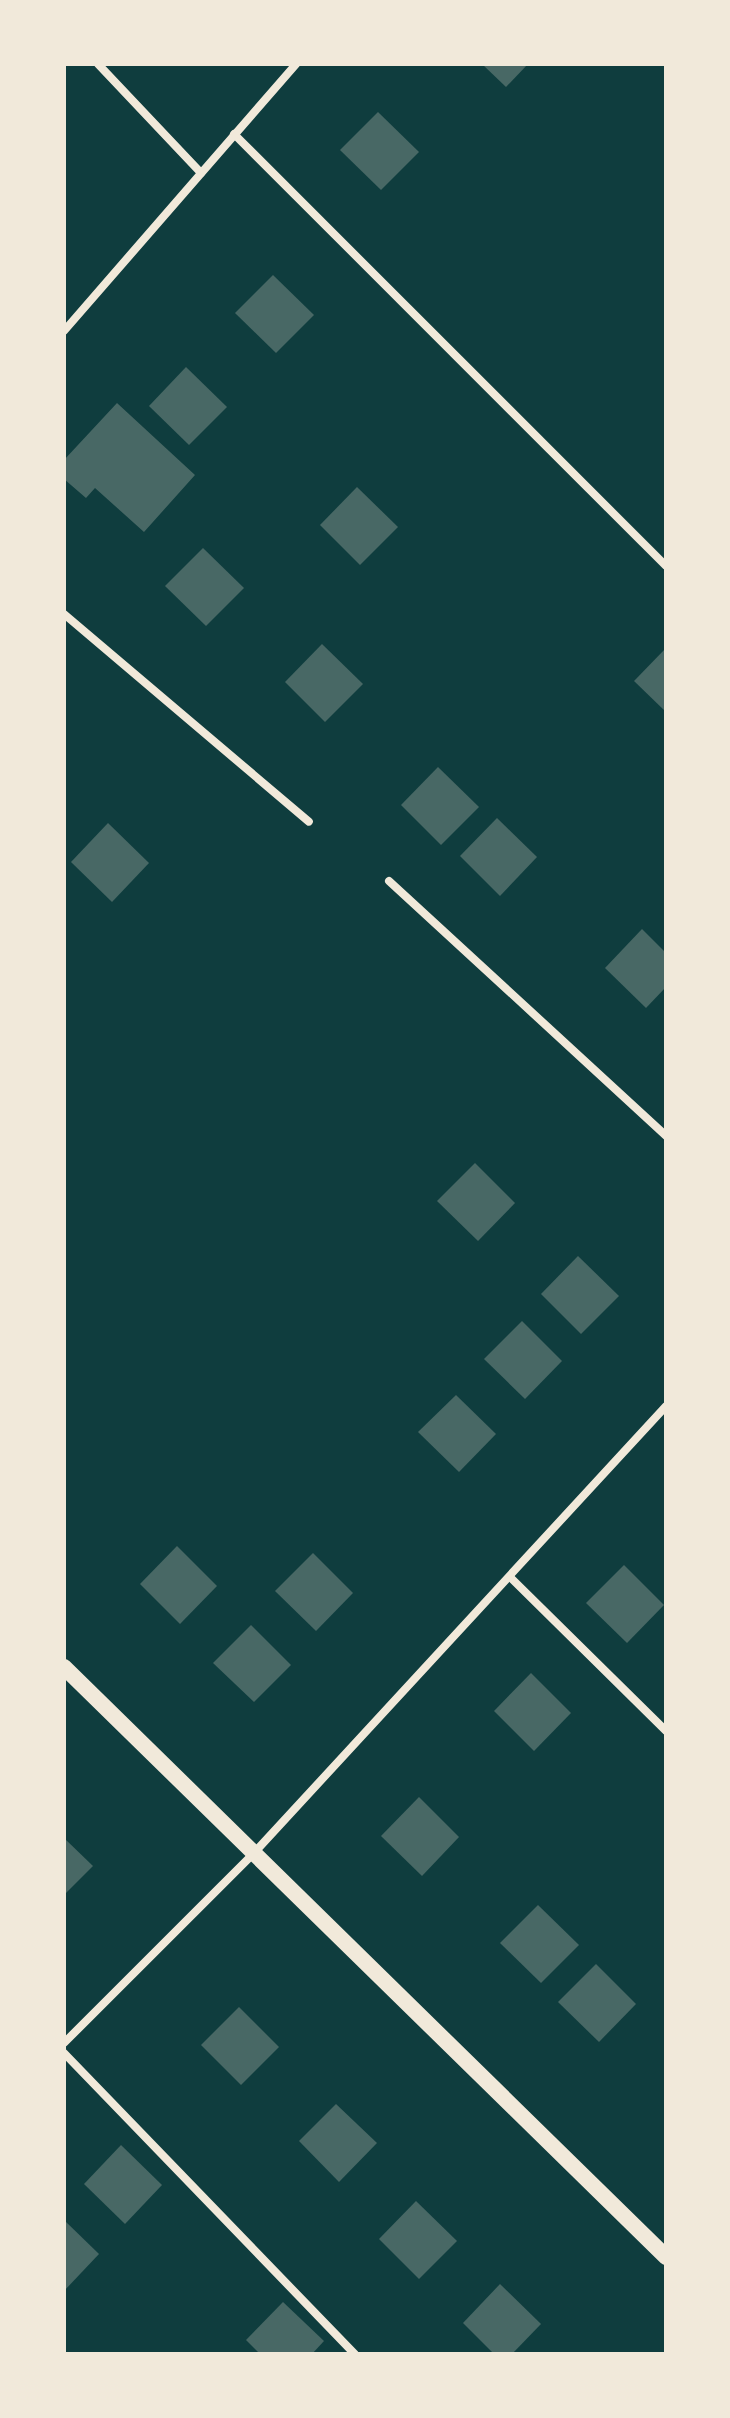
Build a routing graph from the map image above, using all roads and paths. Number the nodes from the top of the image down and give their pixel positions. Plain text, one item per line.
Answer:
1 (98, 64) edge
2 (296, 64) edge
3 (234, 134) junction
4 (201, 173) junction
5 (64, 331) edge
6 (666, 566) edge
7 (64, 614) edge
8 (309, 822) dead end
9 (389, 881) dead end
10 (666, 1136) edge
11 (666, 1406) edge
12 (511, 1578) junction
13 (64, 1667) edge
14 (666, 1731) edge
15 (254, 1853) junction
16 (64, 2043) edge
17 (64, 2053) edge
18 (666, 2257) edge
19 (355, 2354) edge

1 - 4 street
2 - 3 street
3 - 4 street
3 - 6 street
4 - 5 street
7 - 8 street
9 - 10 street
11 - 12 street
12 - 14 street
12 - 15 street
13 - 15 main road
15 - 16 street
15 - 18 main road
17 - 19 street

